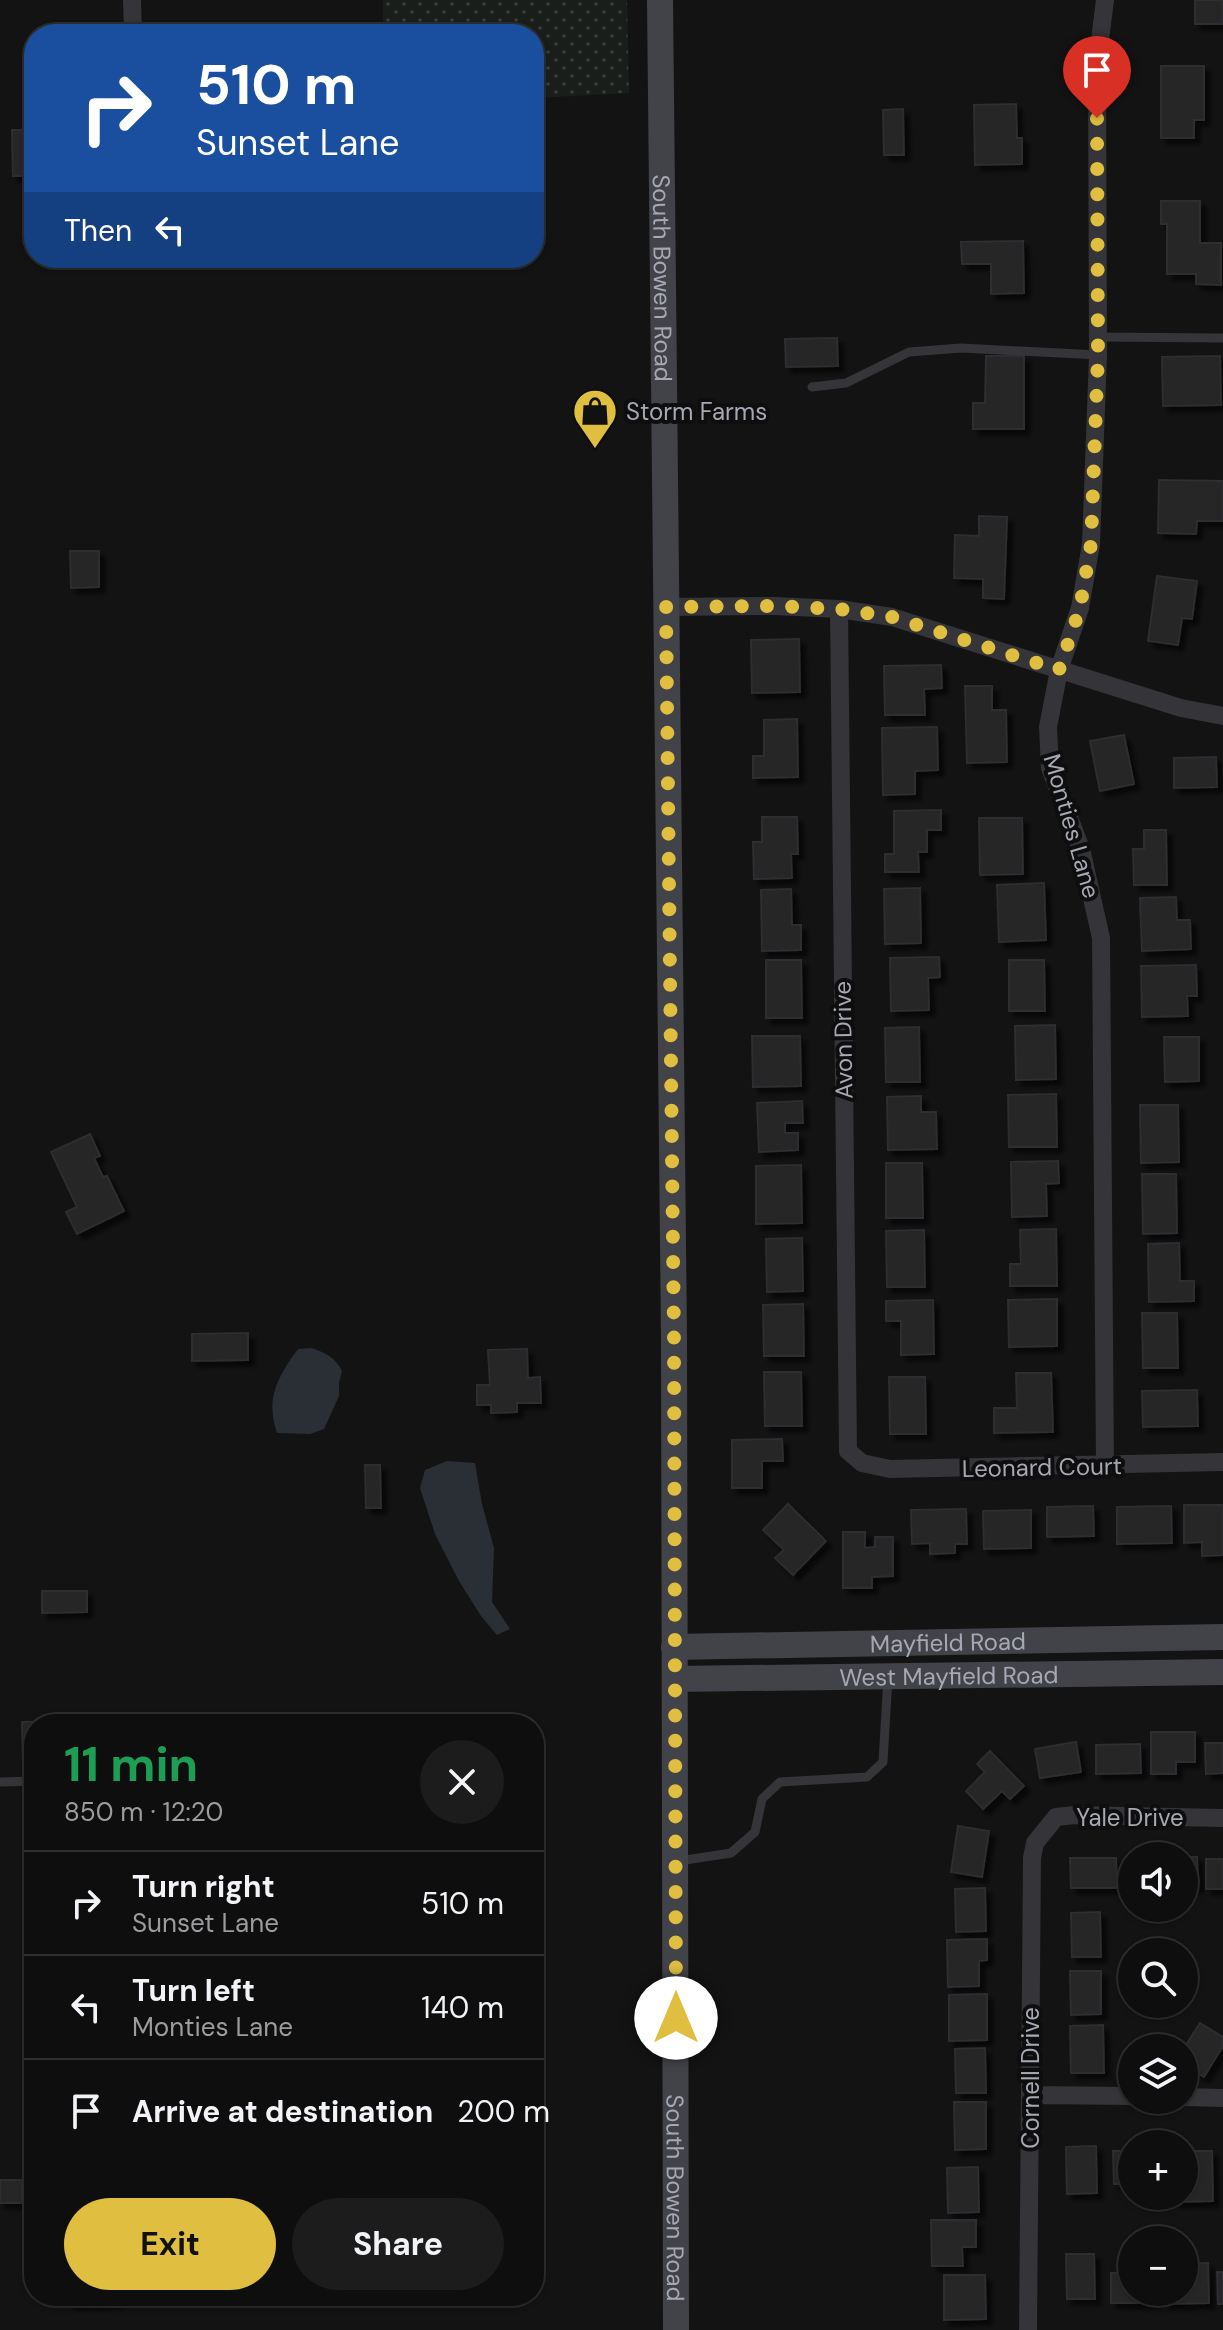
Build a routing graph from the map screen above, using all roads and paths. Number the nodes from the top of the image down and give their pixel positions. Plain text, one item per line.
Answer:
1 (132, 0) edge
2 (660, 0) edge
3 (1105, 0) edge
4 (133, 24) edge
5 (1223, 338) edge
6 (1098, 346) junction
7 (812, 387) dead end
8 (666, 607) junction
9 (839, 609) junction
10 (1059, 670) junction
11 (1223, 716) edge
12 (1223, 1462) edge
13 (862, 1463) joint
14 (1105, 1466) junction
15 (1223, 1637) edge
16 (674, 1647) junction
17 (1223, 1672) edge
18 (888, 1676) junction
19 (675, 1679) junction
20 (24, 1781) edge
21 (0, 1782) edge
22 (1223, 1818) edge
23 (1043, 1830) joint
24 (675, 1862) junction
25 (1030, 2095) junction
26 (1118, 2096) edge
27 (1198, 2097) edge
28 (1223, 2098) edge
29 (676, 2330) edge
30 (1028, 2330) edge

1 - 4 street
2 - 8 main road, South Bowen Road
3 - 6 street, Monties Lane
5 - 6 lane
6 - 7 lane
6 - 10 street, Monties Lane
8 - 9 street
8 - 16 main road, South Bowen Road
9 - 10 street
9 - 13 street, Avon Drive
10 - 11 street
10 - 14 street, Monties Lane
12 - 14 street, Leonard Court
13 - 14 street, Leonard Court
15 - 16 main road, Mayfield Road
16 - 19 main road, South Bowen Road
17 - 18 main road, West Mayfield Road
18 - 19 main road, West Mayfield Road
18 - 24 lane
19 - 24 main road, South Bowen Road
20 - 21 lane
22 - 23 street, Yale Drive
23 - 25 street, Cornell Drive
24 - 29 main road, South Bowen Road
25 - 26 street
25 - 30 street, Cornell Drive
27 - 28 street

